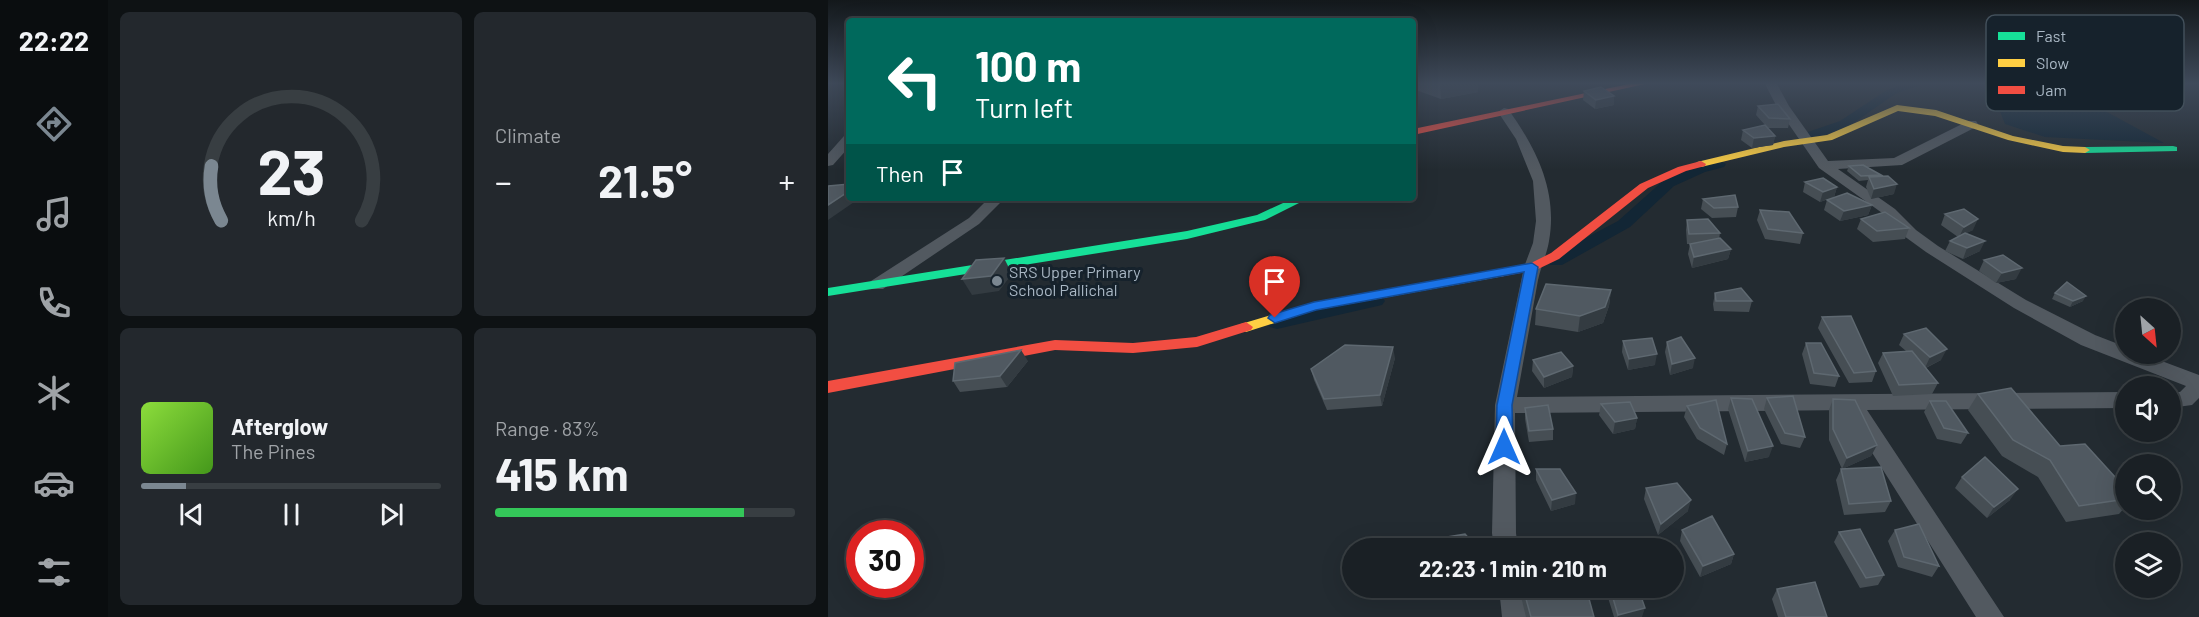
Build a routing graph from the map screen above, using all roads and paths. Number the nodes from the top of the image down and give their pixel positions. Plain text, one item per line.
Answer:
1 (1504, 112) edge
2 (1500, 113) edge
3 (1787, 113) edge
4 (1882, 113) edge
5 (1933, 113) edge
6 (1972, 124) junction
7 (1416, 131) edge
8 (1809, 141) junction
9 (839, 146) edge
10 (2173, 149) dead end
11 (828, 162) edge
12 (1824, 165) junction
13 (995, 201) edge
14 (1297, 201) edge
15 (1532, 267) junction
16 (877, 285) junction
17 (828, 292) edge
18 (2199, 384) edge
19 (828, 387) edge
20 (2115, 400) edge
21 (2181, 400) edge
22 (1851, 401) junction
23 (1504, 405) junction
24 (1505, 538) edge
25 (1513, 598) edge
26 (1515, 617) edge
27 (1991, 617) edge

1 - 15 street
2 - 7 street
3 - 8 street
4 - 8 street
5 - 6 street
6 - 10 street
6 - 12 street
8 - 12 street
8 - 15 street
9 - 11 street
12 - 18 street
13 - 16 street
14 - 16 street
15 - 19 street
15 - 23 street
16 - 17 street
18 - 21 street
20 - 22 street
22 - 23 street
22 - 27 street
23 - 24 street
25 - 26 street

